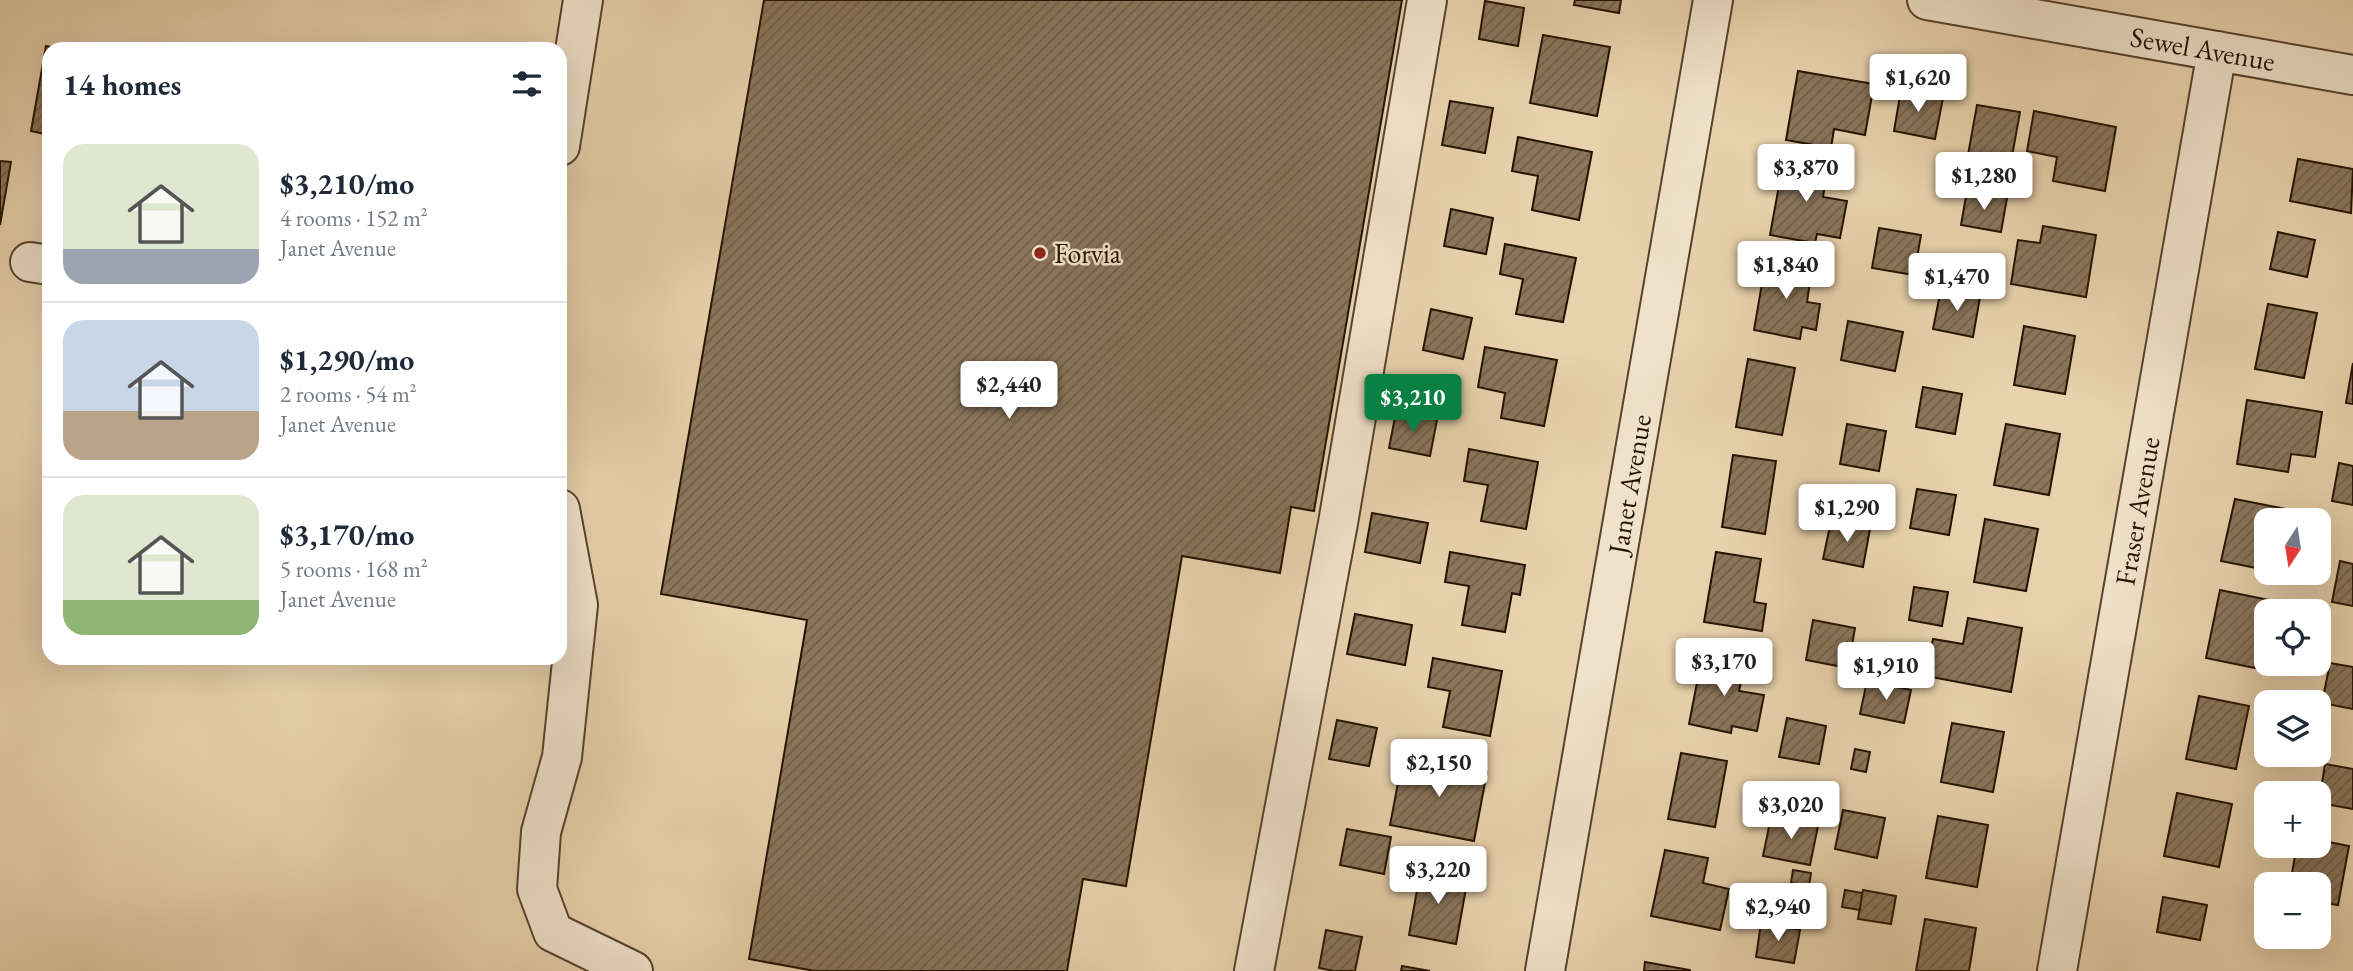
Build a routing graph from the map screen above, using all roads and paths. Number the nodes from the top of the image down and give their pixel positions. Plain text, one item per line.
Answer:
1 (583, 0) edge
2 (1427, 0) edge
3 (1713, 0) edge
4 (1927, 0) edge
5 (2217, 51) junction
6 (2353, 75) edge
7 (567, 101) edge
8 (567, 546) edge
9 (633, 971) edge
10 (1254, 971) edge
11 (1545, 971) edge
12 (2057, 971) edge

1 - 7 street
2 - 10 street
3 - 11 street, Janet Avenue
4 - 5 street, Sewel Avenue
5 - 6 street, Sewel Avenue
5 - 12 street, Fraser Avenue
8 - 9 street

